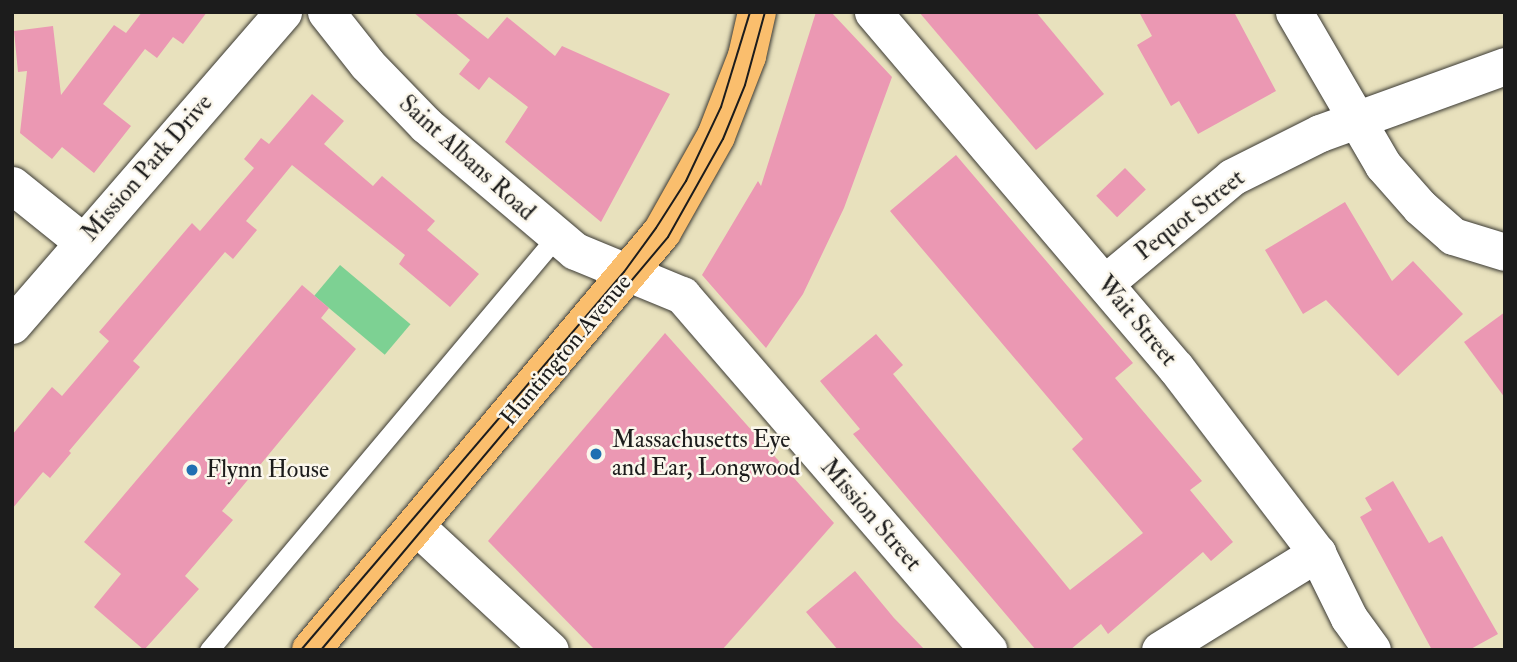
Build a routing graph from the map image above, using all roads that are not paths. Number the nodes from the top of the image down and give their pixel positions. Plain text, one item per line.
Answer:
1 (283, 12) edge
2 (326, 12) edge
3 (757, 12) edge
4 (873, 12) edge
5 (1294, 12) edge
6 (1505, 66) edge
7 (1356, 120) junction
8 (12, 185) edge
9 (557, 236) junction
10 (83, 242) junction
11 (1505, 252) edge
12 (631, 274) junction
13 (1105, 283) junction
14 (12, 325) edge
15 (417, 527) junction
16 (1317, 553) junction
17 (209, 650) edge
18 (311, 650) edge
19 (550, 650) edge
20 (988, 650) edge
21 (1160, 650) edge
22 (1372, 650) edge

1 - 10 street, Mission Park Drive
2 - 9 street, Saint Albans Road
3 - 12 main road, Huntington Avenue
4 - 13 street, Wait Street
5 - 7 street
6 - 7 street, Pequot Street
7 - 11 street
7 - 13 street, Pequot Street
8 - 10 street
9 - 12 street, Saint Albans Road
9 - 17 lane
10 - 14 street, Mission Park Drive
12 - 15 main road, Huntington Avenue
12 - 20 street, Mission Street
13 - 16 street, Wait Street
15 - 18 main road, Huntington Avenue
15 - 19 street
16 - 21 street
16 - 22 street, Wait Street

